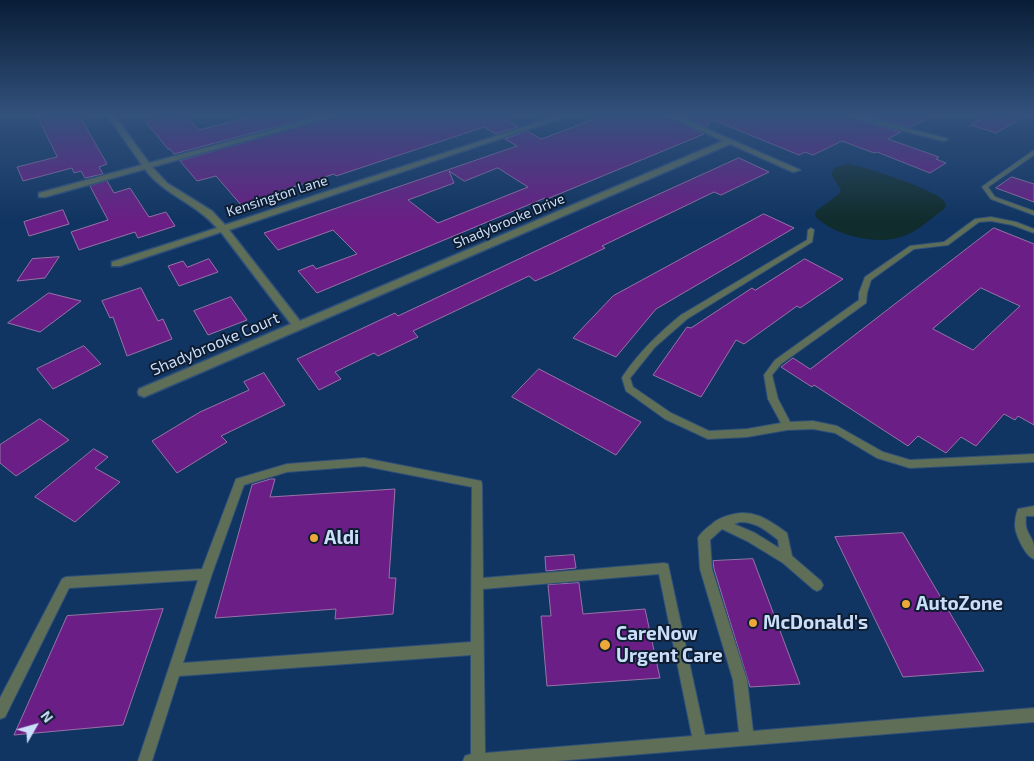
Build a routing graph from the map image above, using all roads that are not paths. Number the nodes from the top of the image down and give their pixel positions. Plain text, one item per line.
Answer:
1 (136, 151) edge
2 (204, 151) edge
3 (460, 151) edge
4 (710, 151) edge
5 (750, 151) edge
6 (1034, 152) edge
7 (147, 166) junction
8 (796, 170) dead end
9 (42, 195) dead end
10 (1034, 214) edge
11 (223, 229) junction
12 (811, 230) dead end
13 (1034, 231) edge
14 (116, 264) dead end
15 (298, 326) junction
16 (144, 392) dead end
17 (786, 426) junction
18 (1034, 458) edge
19 (1034, 511) edge
20 (721, 523) junction
21 (1034, 554) edge
22 (787, 559) junction
23 (206, 574) junction
24 (477, 584) junction
25 (817, 585) dead end
26 (477, 648) junction
27 (175, 670) junction
28 (0, 712) edge
29 (1034, 715) edge
30 (747, 738) junction
31 (700, 742) junction
32 (145, 761) edge
33 (470, 761) edge
34 (478, 761) edge

1 - 7 street
2 - 7 street
3 - 11 street, Kensington Lane
4 - 15 street, Shadybrooke Drive
5 - 8 street
6 - 10 lane
7 - 9 street
7 - 11 street
11 - 14 street, Kensington Lane
11 - 15 street
12 - 17 lane
13 - 17 lane
15 - 16 street, Shadybrooke Court
17 - 18 lane
19 - 21 lane
20 - 22 lane
20 - 22 lane
20 - 30 lane
22 - 25 lane
23 - 24 lane
23 - 27 lane
23 - 28 lane
24 - 26 lane
24 - 31 lane
26 - 27 lane
26 - 34 lane
27 - 32 lane
29 - 30 lane
30 - 31 lane
31 - 34 lane
33 - 34 lane

